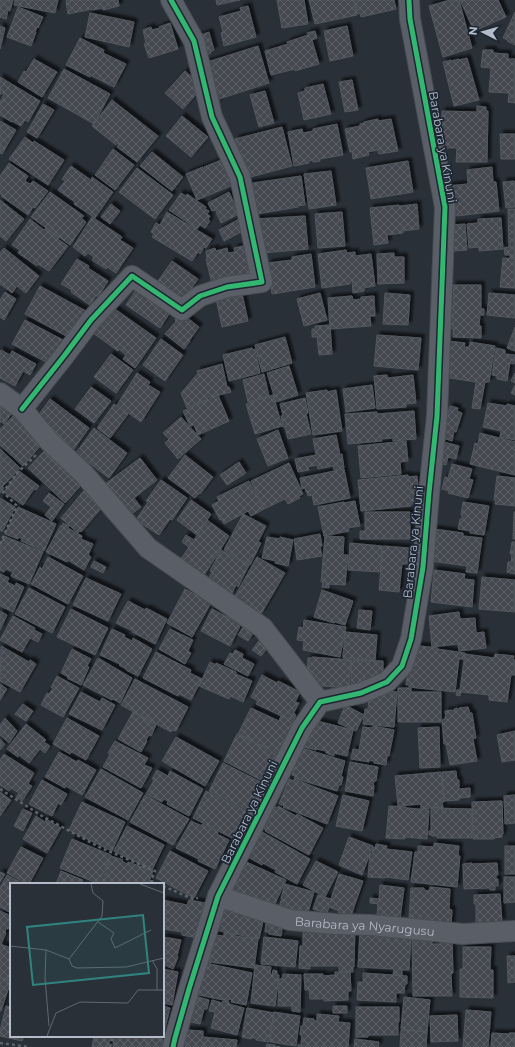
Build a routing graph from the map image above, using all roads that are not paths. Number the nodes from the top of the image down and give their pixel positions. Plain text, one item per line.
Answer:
1 (171, 0) edge
2 (409, 0) edge
3 (0, 393) edge
4 (22, 409) junction
5 (320, 702) junction
6 (218, 896) junction
7 (515, 931) edge
8 (173, 1047) edge

1 - 4 street
2 - 5 street, Barabara ya Kinuni
3 - 4 street
4 - 5 street
5 - 6 street, Barabara ya Kinuni
6 - 7 street, Barabara ya Nyarugusu
6 - 8 street, Barabara ya Kinuni

